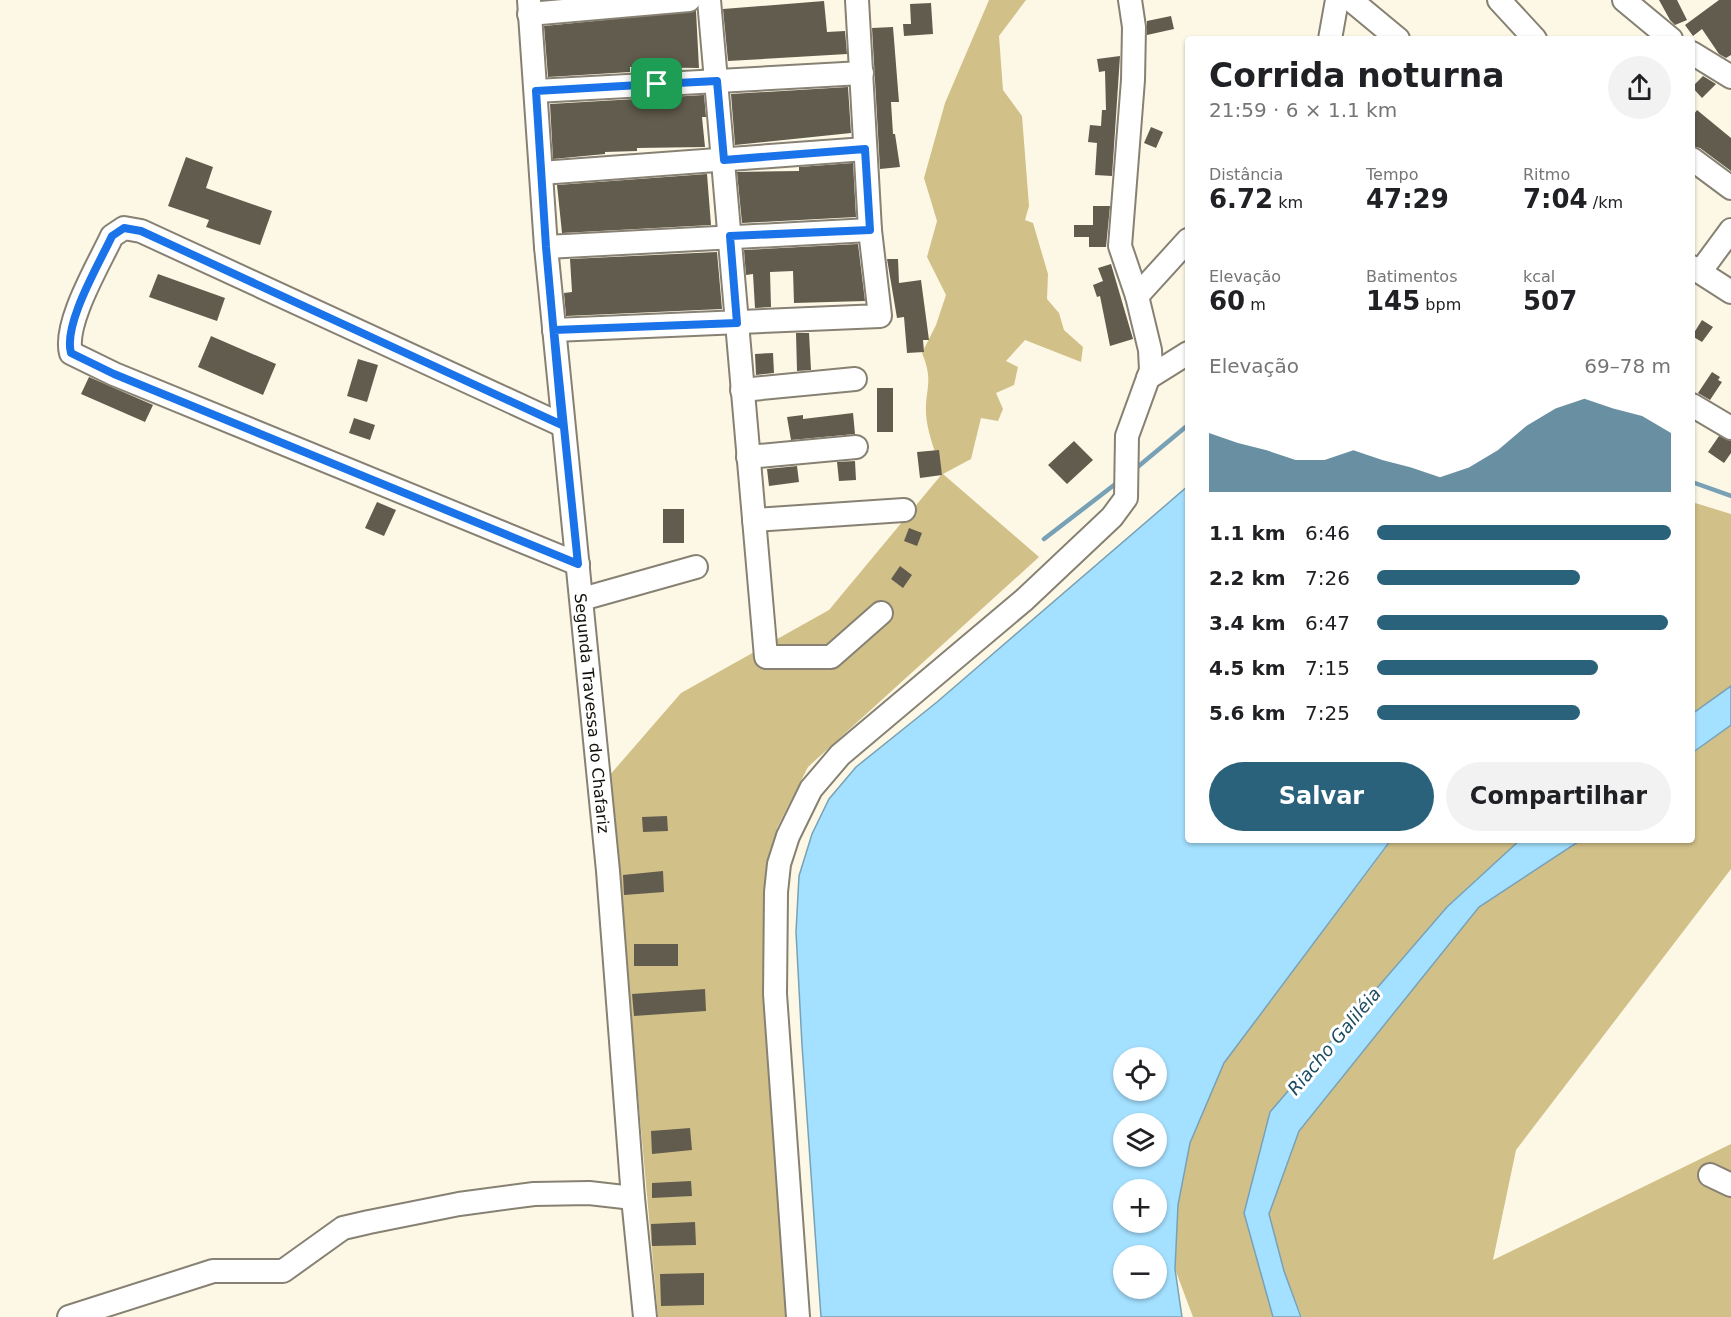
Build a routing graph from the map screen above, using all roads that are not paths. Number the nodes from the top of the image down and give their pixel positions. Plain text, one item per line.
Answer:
1 (689, 0) edge
2 (709, 0) edge
3 (857, 0) edge
4 (1130, 0) edge
5 (1149, 0) edge
6 (1350, 0) edge
7 (1499, 0) edge
8 (1624, 0) edge
9 (529, 7) edge
10 (1134, 27) junction
11 (1332, 36) edge
12 (1394, 36) edge
13 (1532, 36) edge
14 (1667, 36) edge
15 (1695, 55) edge
16 (862, 73) junction
17 (1731, 77) edge
18 (717, 81) junction
19 (536, 91) junction
20 (865, 149) junction
21 (724, 160) junction
22 (1695, 161) edge
23 (542, 173) junction
24 (1731, 188) edge
25 (870, 230) junction
26 (1731, 230) edge
27 (730, 236) junction
28 (1185, 243) edge
29 (546, 247) junction
30 (1696, 269) edge
31 (1731, 292) edge
32 (1137, 296) junction
33 (737, 323) junction
34 (554, 330) junction
35 (1185, 355) edge
36 (855, 378) dead end
37 (1148, 378) junction
38 (742, 390) junction
39 (1695, 407) edge
40 (562, 425) junction
41 (1731, 428) edge
42 (856, 447) dead end
43 (748, 457) junction
44 (904, 510) dead end
45 (754, 520) junction
46 (578, 564) junction
47 (696, 567) dead end
48 (582, 599) junction
49 (881, 613) dead end
50 (1710, 1175) dead end
51 (1731, 1185) edge
52 (633, 1198) junction
53 (69, 1317) edge
54 (645, 1317) edge
55 (798, 1317) edge

1 - 9 street
2 - 18 street
3 - 16 street
4 - 10 street
5 - 10 street
6 - 11 street
6 - 12 street
7 - 13 street
8 - 14 street
9 - 19 street, Segunda Travessa do Chafariz
10 - 32 street
15 - 17 street
16 - 18 street
16 - 20 street
18 - 19 street
18 - 21 street
19 - 23 street, Segunda Travessa do Chafariz
20 - 21 street
20 - 25 street
21 - 23 street
21 - 27 street
22 - 24 street
23 - 29 street, Segunda Travessa do Chafariz
25 - 27 street
25 - 33 street
26 - 30 street
27 - 29 street
27 - 33 street
28 - 32 street
29 - 34 street, Segunda Travessa do Chafariz
30 - 31 street
32 - 37 street
33 - 34 street
33 - 38 street
34 - 40 street, Segunda Travessa do Chafariz
35 - 37 street
36 - 38 street
37 - 55 street
38 - 43 street
39 - 41 street
40 - 46 street, Segunda Travessa do Chafariz
40 - 46 street
42 - 43 street
43 - 45 street
44 - 45 street
45 - 49 street
46 - 48 street, Segunda Travessa do Chafariz
47 - 48 street
48 - 52 street, Segunda Travessa do Chafariz
50 - 51 street
52 - 53 street
52 - 54 street, Segunda Travessa do Chafariz

